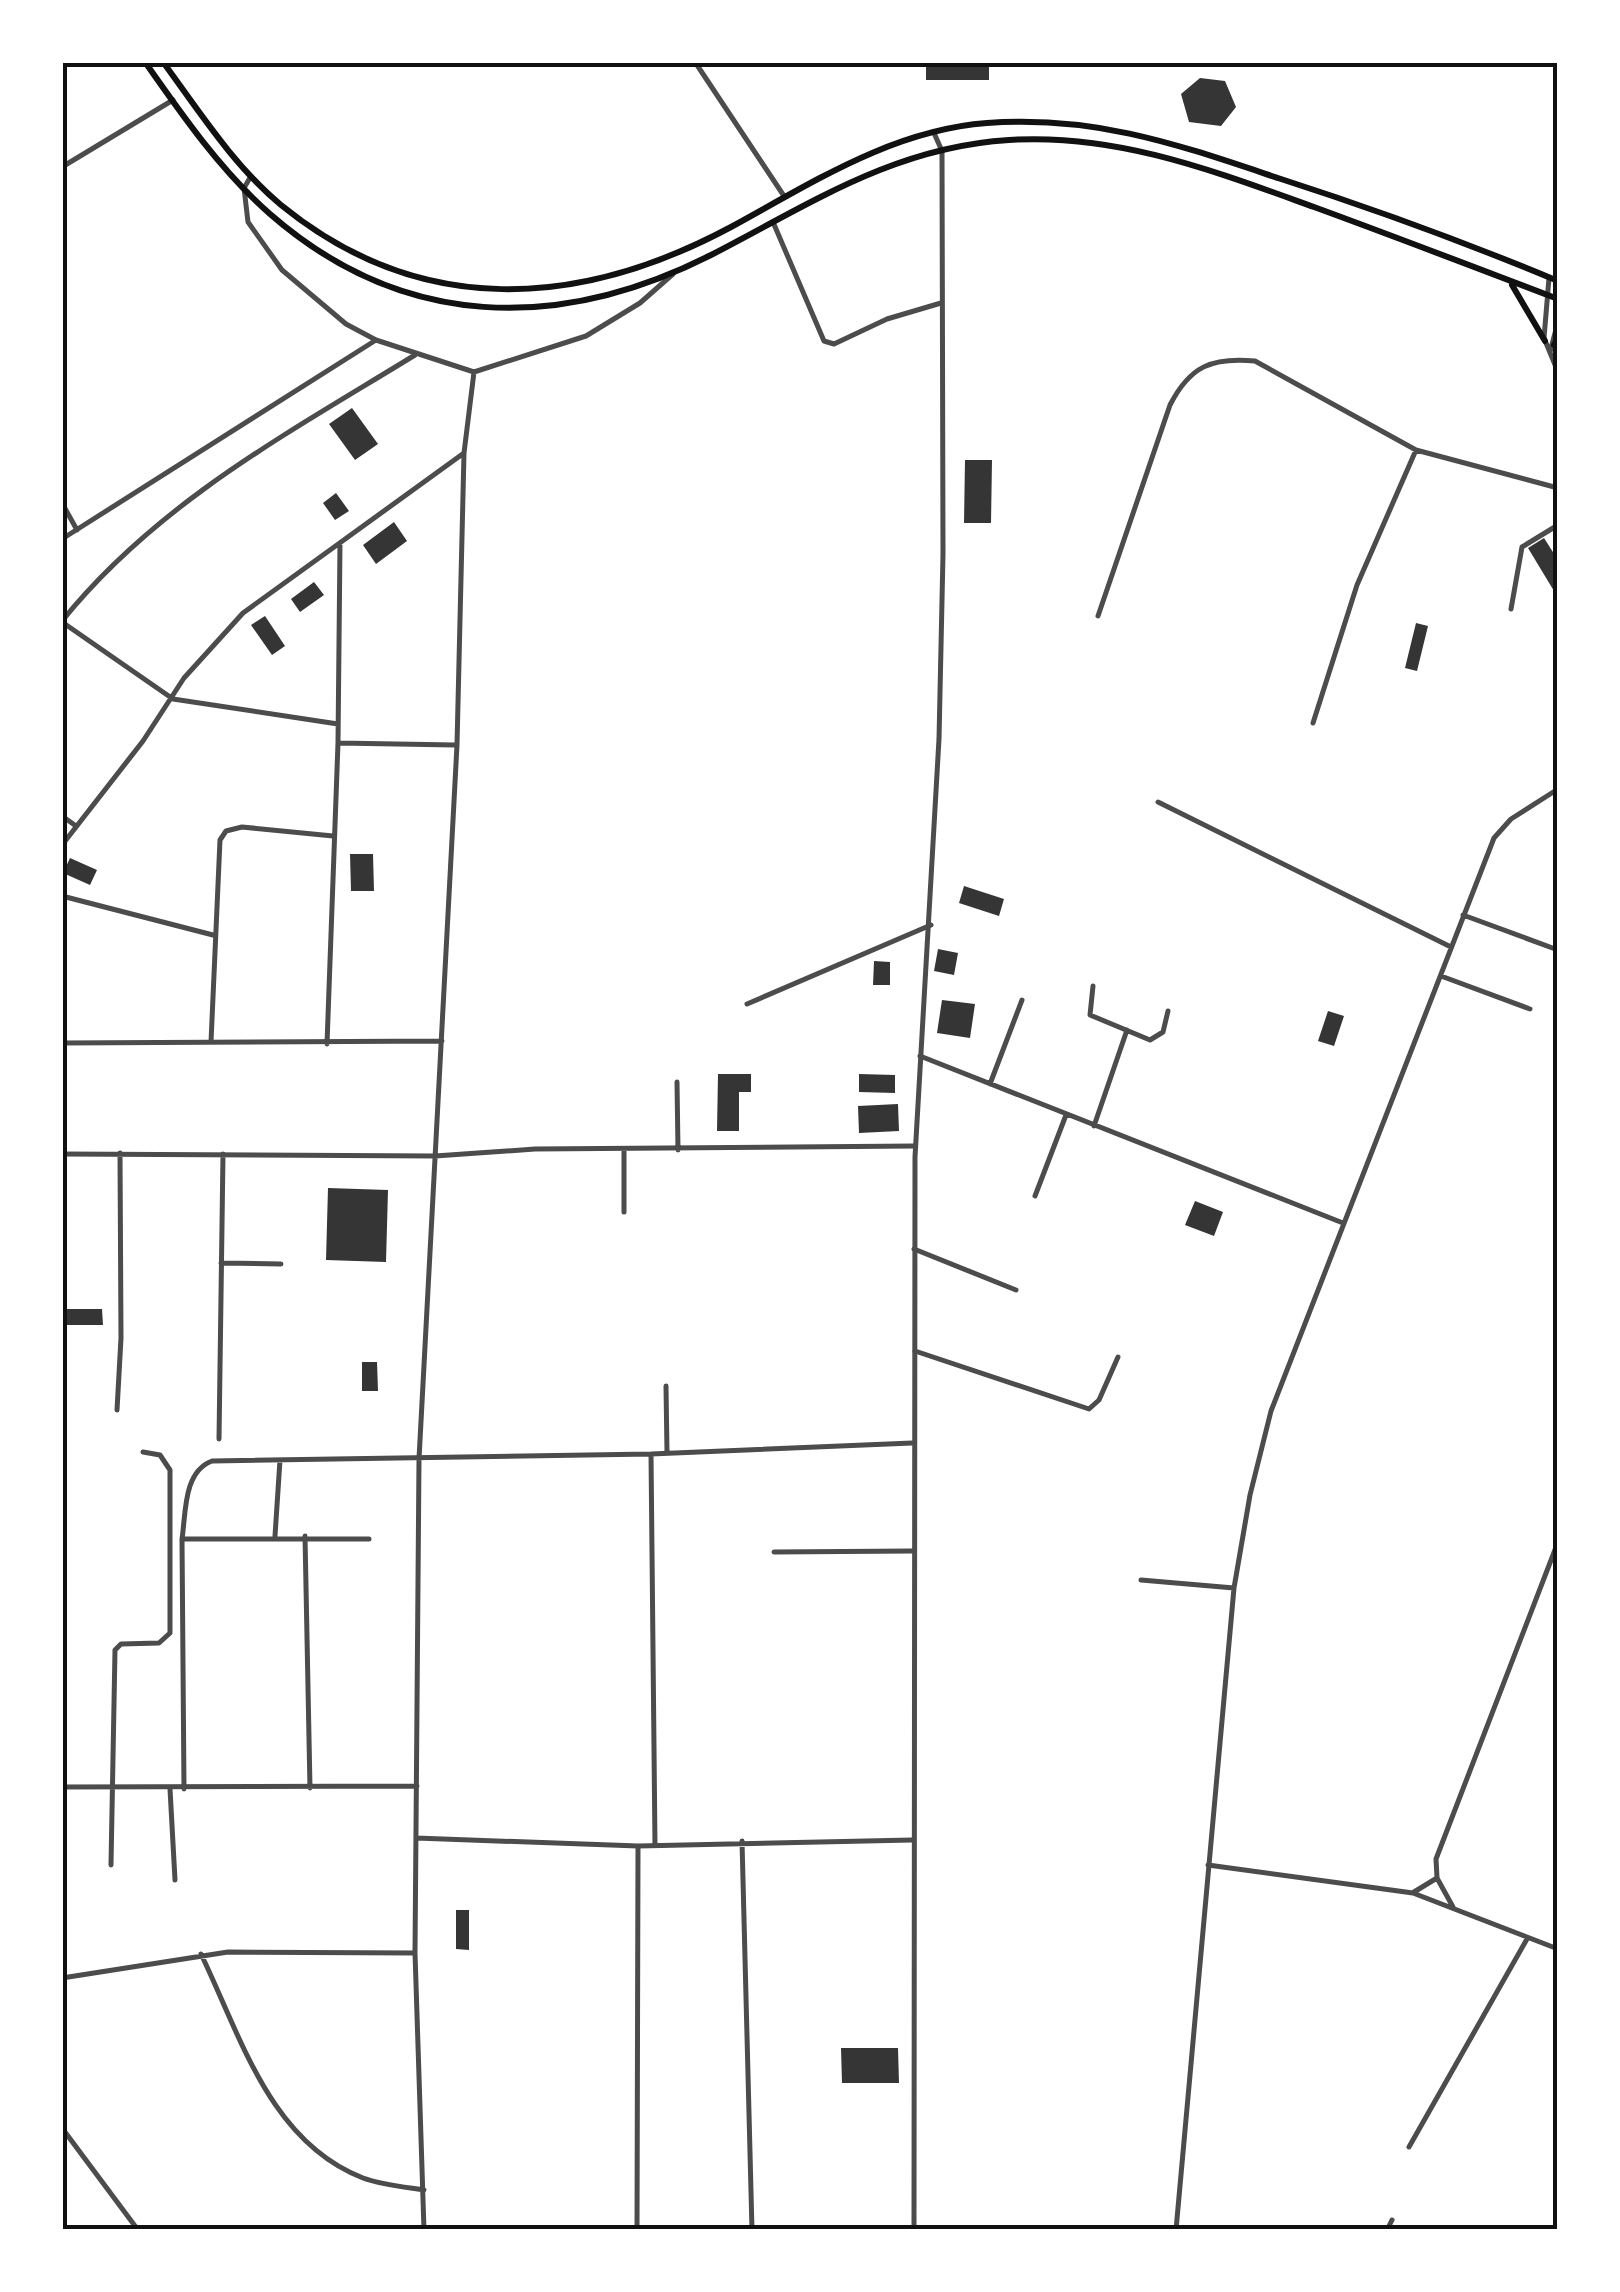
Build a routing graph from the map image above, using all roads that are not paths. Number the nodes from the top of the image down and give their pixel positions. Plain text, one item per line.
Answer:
1 (144, 62) edge
2 (163, 62) edge
3 (695, 62) edge
4 (173, 100) junction
5 (934, 133) junction
6 (942, 151) junction
7 (62, 167) edge
8 (250, 176) junction
9 (244, 188) junction
10 (784, 196) junction
11 (773, 222) junction
12 (675, 255) junction
13 (680, 269) junction
14 (1553, 279) edge
15 (1512, 284) junction
16 (1545, 294) junction
17 (1558, 299) edge
18 (942, 304) junction
19 (1558, 322) edge
20 (376, 340) junction
21 (1552, 344) edge
22 (415, 355) junction
23 (474, 372) junction
24 (1558, 372) edge
25 (1416, 450) junction
26 (464, 452) junction
27 (1558, 488) edge
28 (62, 504) edge
29 (1558, 525) edge
30 (77, 530) junction
31 (62, 539) edge
32 (340, 543) junction
33 (1511, 608) dead end
34 (1098, 616) dead end
35 (62, 621) edge
36 (173, 700) junction
37 (1313, 723) dead end
38 (339, 724) junction
39 (338, 743) junction
40 (457, 745) junction
41 (1558, 789) edge
42 (1158, 802) dead end
43 (62, 816) edge
44 (76, 826) junction
45 (333, 836) junction
46 (62, 845) edge
47 (62, 896) edge
48 (1463, 915) junction
49 (931, 925) junction
50 (213, 935) junction
51 (1451, 947) junction
52 (1558, 950) edge
53 (1441, 976) junction
54 (1093, 986) dead end
55 (1022, 1000) dead end
56 (747, 1004) dead end
57 (1530, 1009) dead end
58 (1168, 1011) dead end
59 (1126, 1030) junction
60 (442, 1041) junction
61 (62, 1043) edge
62 (210, 1044) junction
63 (327, 1044) junction
64 (920, 1056) junction
65 (677, 1082) dead end
66 (990, 1084) junction
67 (1066, 1114) junction
68 (1094, 1126) junction
69 (915, 1146) junction
70 (678, 1150) junction
71 (624, 1151) junction
72 (120, 1153) junction
73 (62, 1154) edge
74 (223, 1154) junction
75 (435, 1156) junction
76 (1035, 1196) dead end
77 (624, 1212) dead end
78 (1343, 1224) junction
79 (914, 1249) junction
80 (221, 1263) junction
81 (281, 1264) dead end
82 (1016, 1290) dead end
83 (912, 1350) junction
84 (1118, 1357) dead end
85 (666, 1386) dead end
86 (116, 1410) dead end
87 (219, 1439) dead end
88 (912, 1442) junction
89 (142, 1452) dead end
90 (667, 1453) junction
91 (651, 1454) junction
92 (280, 1460) junction
93 (419, 1460) junction
94 (276, 1536) junction
95 (304, 1536) junction
96 (368, 1538) dead end
97 (182, 1539) junction
98 (1557, 1547) edge
99 (912, 1551) junction
100 (774, 1552) dead end
101 (1141, 1580) dead end
102 (1234, 1588) junction
103 (109, 1786) junction
104 (416, 1786) junction
105 (62, 1787) edge
106 (170, 1789) junction
107 (184, 1789) junction
108 (310, 1789) junction
109 (416, 1838) junction
110 (742, 1840) junction
111 (912, 1840) junction
112 (638, 1846) junction
113 (655, 1846) junction
114 (111, 1865) dead end
115 (1208, 1865) junction
116 (1437, 1878) junction
117 (175, 1880) dead end
118 (1413, 1892) junction
119 (1453, 1907) junction
120 (1527, 1939) junction
121 (1558, 1948) edge
122 (415, 1952) junction
123 (201, 1954) junction
124 (62, 1978) edge
125 (62, 2128) edge
126 (1409, 2147) dead end
127 (424, 2190) junction
128 (1392, 2220) dead end
129 (138, 2230) edge
130 (424, 2230) edge
131 (637, 2230) edge
132 (752, 2230) edge
133 (914, 2230) edge
134 (1176, 2230) edge
135 (1386, 2230) edge

1 - 4 main road
2 - 8 main road
3 - 10 street
4 - 7 street
4 - 9 main road
5 - 6 street
5 - 10 main road
5 - 14 main road
6 - 11 main road
6 - 15 main road
6 - 18 street
8 - 9 street
8 - 12 main road
9 - 13 main road
9 - 20 street
10 - 12 main road
11 - 13 main road
11 - 18 street
12 - 13 main road
13 - 23 street
14 - 16 street
15 - 16 main road
15 - 21 main road
16 - 17 main road
16 - 21 street
18 - 49 street
19 - 21 street
20 - 22 street
20 - 30 street
21 - 24 street
22 - 23 street
22 - 35 street
23 - 26 street
25 - 27 street
25 - 34 street
25 - 37 street
26 - 32 street
26 - 40 street
28 - 30 street
29 - 33 street
30 - 31 street
32 - 36 street
32 - 38 street
35 - 36 street
36 - 38 street
36 - 44 street
38 - 39 street
39 - 40 street
39 - 45 street
40 - 60 street
41 - 48 street
42 - 51 street
43 - 44 street
44 - 46 street
45 - 50 street
45 - 63 street
47 - 50 street
48 - 51 street
48 - 52 street
49 - 56 street
49 - 64 street
50 - 62 street
51 - 53 street
53 - 57 street
53 - 78 street
54 - 59 street
55 - 66 street
58 - 59 street
59 - 68 street
60 - 63 street
60 - 75 street
61 - 62 street
62 - 63 street
64 - 66 street
64 - 69 street
65 - 70 street
66 - 67 street
67 - 68 street
67 - 76 street
68 - 78 street
69 - 70 street
69 - 79 street
70 - 71 street
71 - 75 street
71 - 77 street
72 - 73 street
72 - 74 street
72 - 86 street
74 - 75 street
74 - 80 street
75 - 93 street
78 - 102 street
79 - 82 street
79 - 83 street
80 - 81 street
80 - 87 street
83 - 84 street
83 - 88 street
85 - 90 street
88 - 90 street
88 - 99 street
89 - 103 street
90 - 91 street
91 - 93 street
91 - 113 street
92 - 93 street
92 - 94 street
92 - 97 street
93 - 104 street
94 - 95 street
94 - 97 street
95 - 96 street
95 - 108 street
97 - 107 street
98 - 116 street
99 - 100 street
99 - 111 street
101 - 102 street
102 - 115 street
103 - 105 street
103 - 106 street
103 - 114 street
104 - 108 street
104 - 109 street
106 - 107 street
106 - 117 street
107 - 108 street
109 - 112 street
109 - 122 street
110 - 111 street
110 - 113 street
110 - 132 street
111 - 133 street
112 - 113 street
112 - 131 street
115 - 118 street
115 - 134 street
116 - 118 street
116 - 119 street
118 - 119 street
119 - 120 street
120 - 121 street
120 - 126 street
122 - 123 street
122 - 127 street
123 - 124 street
123 - 127 street
125 - 129 street
127 - 130 street
128 - 135 street

